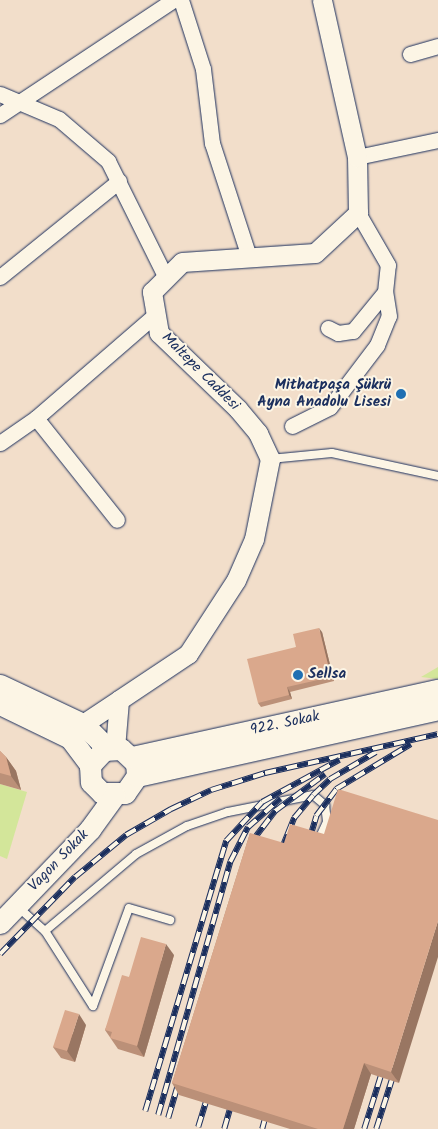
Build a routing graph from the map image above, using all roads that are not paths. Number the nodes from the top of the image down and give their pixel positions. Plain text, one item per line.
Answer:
1 (173, 0) edge
2 (181, 0) edge
3 (322, 0) edge
4 (438, 46) edge
5 (410, 54) dead end
6 (0, 94) edge
7 (15, 104) junction
8 (0, 115) edge
9 (438, 140) edge
10 (357, 157) junction
11 (119, 181) junction
12 (358, 212) junction
13 (249, 257) junction
14 (0, 277) edge
15 (166, 278) junction
16 (385, 292) junction
17 (156, 314) junction
18 (328, 328) dead end
19 (36, 418) junction
20 (292, 426) dead end
21 (0, 443) edge
22 (270, 460) junction
23 (438, 476) edge
24 (117, 520) dead end
25 (0, 674) edge
26 (0, 685) edge
27 (438, 690) edge
28 (22, 695) junction
29 (119, 700) junction
30 (0, 704) edge
31 (438, 710) edge
32 (83, 724) junction
33 (123, 757) junction
34 (90, 765) junction
35 (114, 796) junction
36 (318, 841) edge
37 (16, 906) junction
38 (170, 920) dead end
39 (0, 923) edge
40 (45, 931) junction

1 - 7 street
2 - 13 street
3 - 10 street
4 - 5 street
6 - 7 street
7 - 8 street
7 - 11 street
9 - 10 street
10 - 12 street
11 - 14 street
11 - 15 street
12 - 13 street, Maltepe Caddesi
12 - 16 street
13 - 15 street, Maltepe Caddesi
15 - 17 street, Maltepe Caddesi
16 - 18 street
16 - 20 street
17 - 19 street
17 - 22 street, Maltepe Caddesi
19 - 21 street
19 - 24 street
22 - 23 lane
22 - 29 street
25 - 28 street
26 - 28 main road
27 - 33 main road, 922. Sokak
28 - 32 main road
29 - 32 street
29 - 33 street
30 - 34 main road
31 - 33 main road, 922. Sokak
32 - 33 main road
33 - 34 main road
33 - 35 main road
34 - 35 main road
35 - 37 main road, Vagon Sokak
36 - 40 lane
37 - 39 main road, Vagon Sokak
37 - 40 lane
38 - 40 lane

